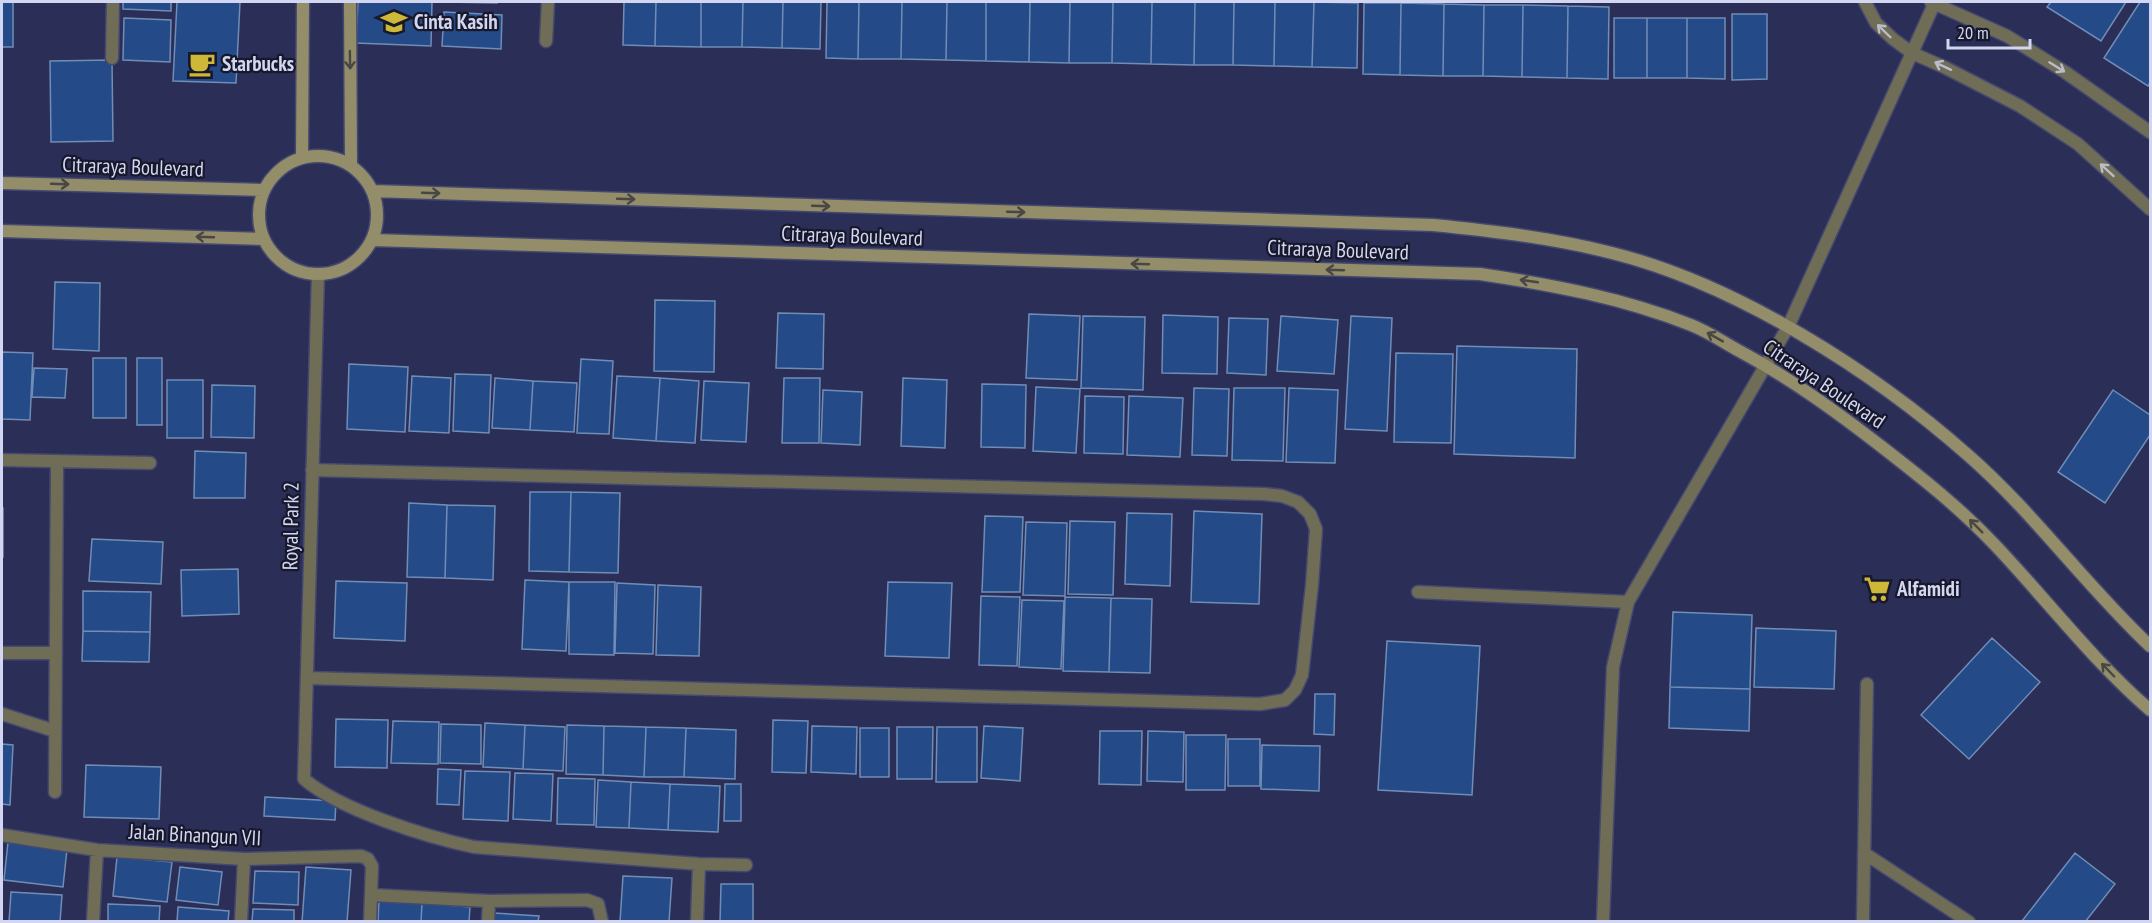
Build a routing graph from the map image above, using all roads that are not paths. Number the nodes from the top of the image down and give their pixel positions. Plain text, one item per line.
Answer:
1 (113, 2) edge
2 (303, 2) edge
3 (350, 2) edge
4 (548, 2) edge
5 (1865, 2) edge
6 (1933, 2) edge
7 (546, 41) dead end
8 (1912, 53) junction
9 (112, 58) dead end
10 (2151, 132) edge
11 (302, 158) junction
12 (351, 165) junction
13 (2, 183) edge
14 (264, 190) junction
15 (373, 191) junction
16 (2151, 209) edge
17 (2, 231) edge
18 (264, 239) junction
19 (373, 240) junction
20 (318, 274) junction
21 (1788, 327) junction
22 (1766, 366) junction
23 (2, 460) edge
24 (57, 461) junction
25 (150, 463) dead end
26 (312, 470) junction
27 (1418, 592) dead end
28 (1628, 603) junction
29 (2151, 646) edge
30 (2, 652) edge
31 (56, 653) junction
32 (307, 678) junction
33 (1867, 684) dead end
34 (2151, 710) edge
35 (2, 714) edge
36 (55, 731) junction
37 (55, 792) dead end
38 (2, 835) edge
39 (97, 850) junction
40 (1864, 853) junction
41 (244, 859) junction
42 (699, 864) junction
43 (746, 865) dead end
44 (372, 895) junction
45 (489, 901) junction
46 (93, 921) edge
47 (241, 921) edge
48 (370, 921) edge
49 (488, 921) edge
50 (602, 921) edge
51 (697, 921) edge
52 (1603, 921) edge
53 (1863, 921) edge
54 (1969, 921) edge

1 - 9 street
2 - 11 main road
3 -> 12 main road
4 - 7 street
8 -> 5 street
6 - 8 street
6 -> 10 street
16 -> 8 street
8 - 21 street
11 - 12 main road
11 - 14 main road
12 - 15 main road
13 -> 14 main road, Citraraya Boulevard
14 - 18 main road
15 - 19 main road
15 -> 21 main road, Citraraya Boulevard
18 -> 17 main road
18 - 20 main road
19 - 20 main road
22 -> 19 main road, Citraraya Boulevard
20 - 26 street, Royal Park 2
21 - 22 street
21 - 29 main road, Citraraya Boulevard
22 - 28 street
34 -> 22 main road, Citraraya Boulevard
23 - 24 street
24 - 25 street
24 - 31 street
26 - 32 street, Royal Park 2
26 - 32 street
27 - 28 street
28 - 52 street
30 - 31 street
31 - 36 street
32 - 42 street, Royal Park 2
33 - 40 street
35 - 36 street
36 - 37 street
38 - 39 street, Jalan Binangun VII
39 - 41 street, Jalan Binangun VII
39 - 46 street
40 - 53 street
40 - 54 street
41 - 44 street, Jalan Binangun VII
41 - 47 street
42 - 43 street
42 - 51 street
44 - 45 street
44 - 48 street
45 - 49 street
45 - 50 street

